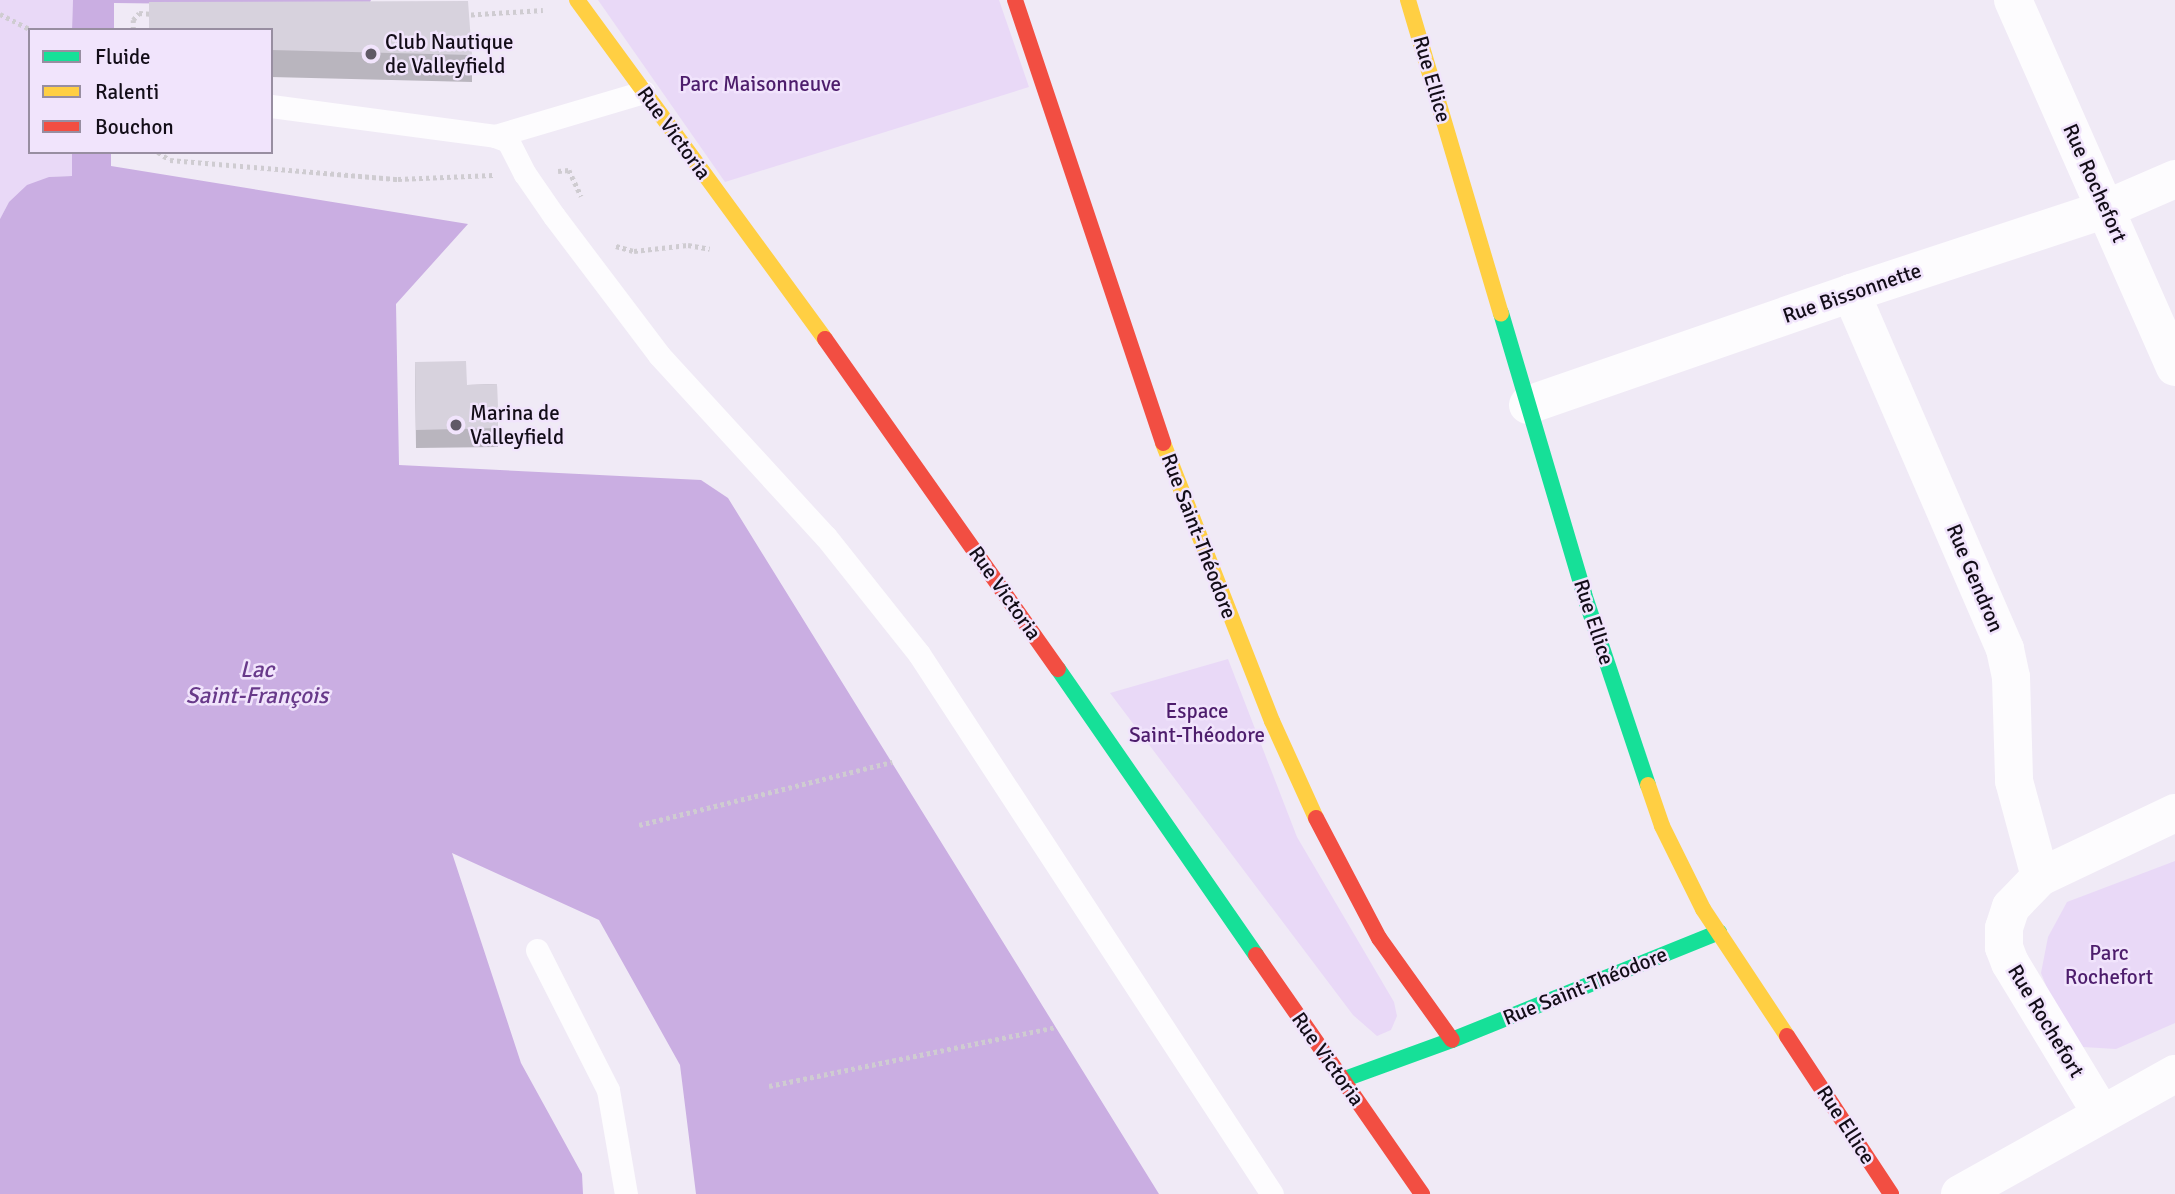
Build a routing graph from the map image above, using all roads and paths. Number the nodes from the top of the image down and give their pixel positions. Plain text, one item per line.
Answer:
1 (1015, 0) edge
2 (1408, 0) edge
3 (2014, 0) edge
4 (579, 4) edge
5 (0, 14) edge
6 (165, 14) edge
7 (451, 15) edge
8 (28, 28) edge
9 (133, 28) edge
10 (644, 92) junction
11 (273, 106) edge
12 (495, 136) junction
13 (2175, 179) edge
14 (2106, 209) junction
15 (1851, 293) junction
16 (2175, 367) edge
17 (1528, 405) junction
18 (892, 762) dead end
19 (2175, 813) edge
20 (639, 825) dead end
21 (2040, 877) junction
22 (1719, 932) junction
23 (537, 950) dead end
24 (1056, 1027) dead end
25 (1452, 1040) junction
26 (2175, 1074) edge
27 (1342, 1080) junction
28 (769, 1086) dead end
29 (2101, 1113) junction
30 (626, 1194) edge
31 (1272, 1194) edge
32 (1422, 1194) edge
33 (1891, 1194) edge
34 (1960, 1194) edge

1 - 25 street, Rue Saint-Théodore
2 - 17 street, Rue Ellice
3 - 14 street, Rue Rochefort
4 - 7 path
4 - 10 street, Rue Victoria
5 - 8 path
6 - 9 path
10 - 12 lane
10 - 27 street, Rue Victoria
11 - 12 lane
12 - 31 lane
13 - 14 street, Rue Bissonnette
14 - 15 street, Rue Bissonnette
14 - 16 street, Rue Rochefort
15 - 17 street, Rue Bissonnette
15 - 21 street, Rue Gendron
17 - 22 street, Rue Ellice
18 - 20 path
19 - 21 street, Rue Rochefort
21 - 29 street, Rue Rochefort
22 - 25 street, Rue Saint-Théodore
22 - 33 street, Rue Ellice
23 - 30 lane
24 - 28 path
25 - 27 street, Rue Saint-Théodore
26 - 29 street
27 - 32 street, Rue Victoria
29 - 34 street

